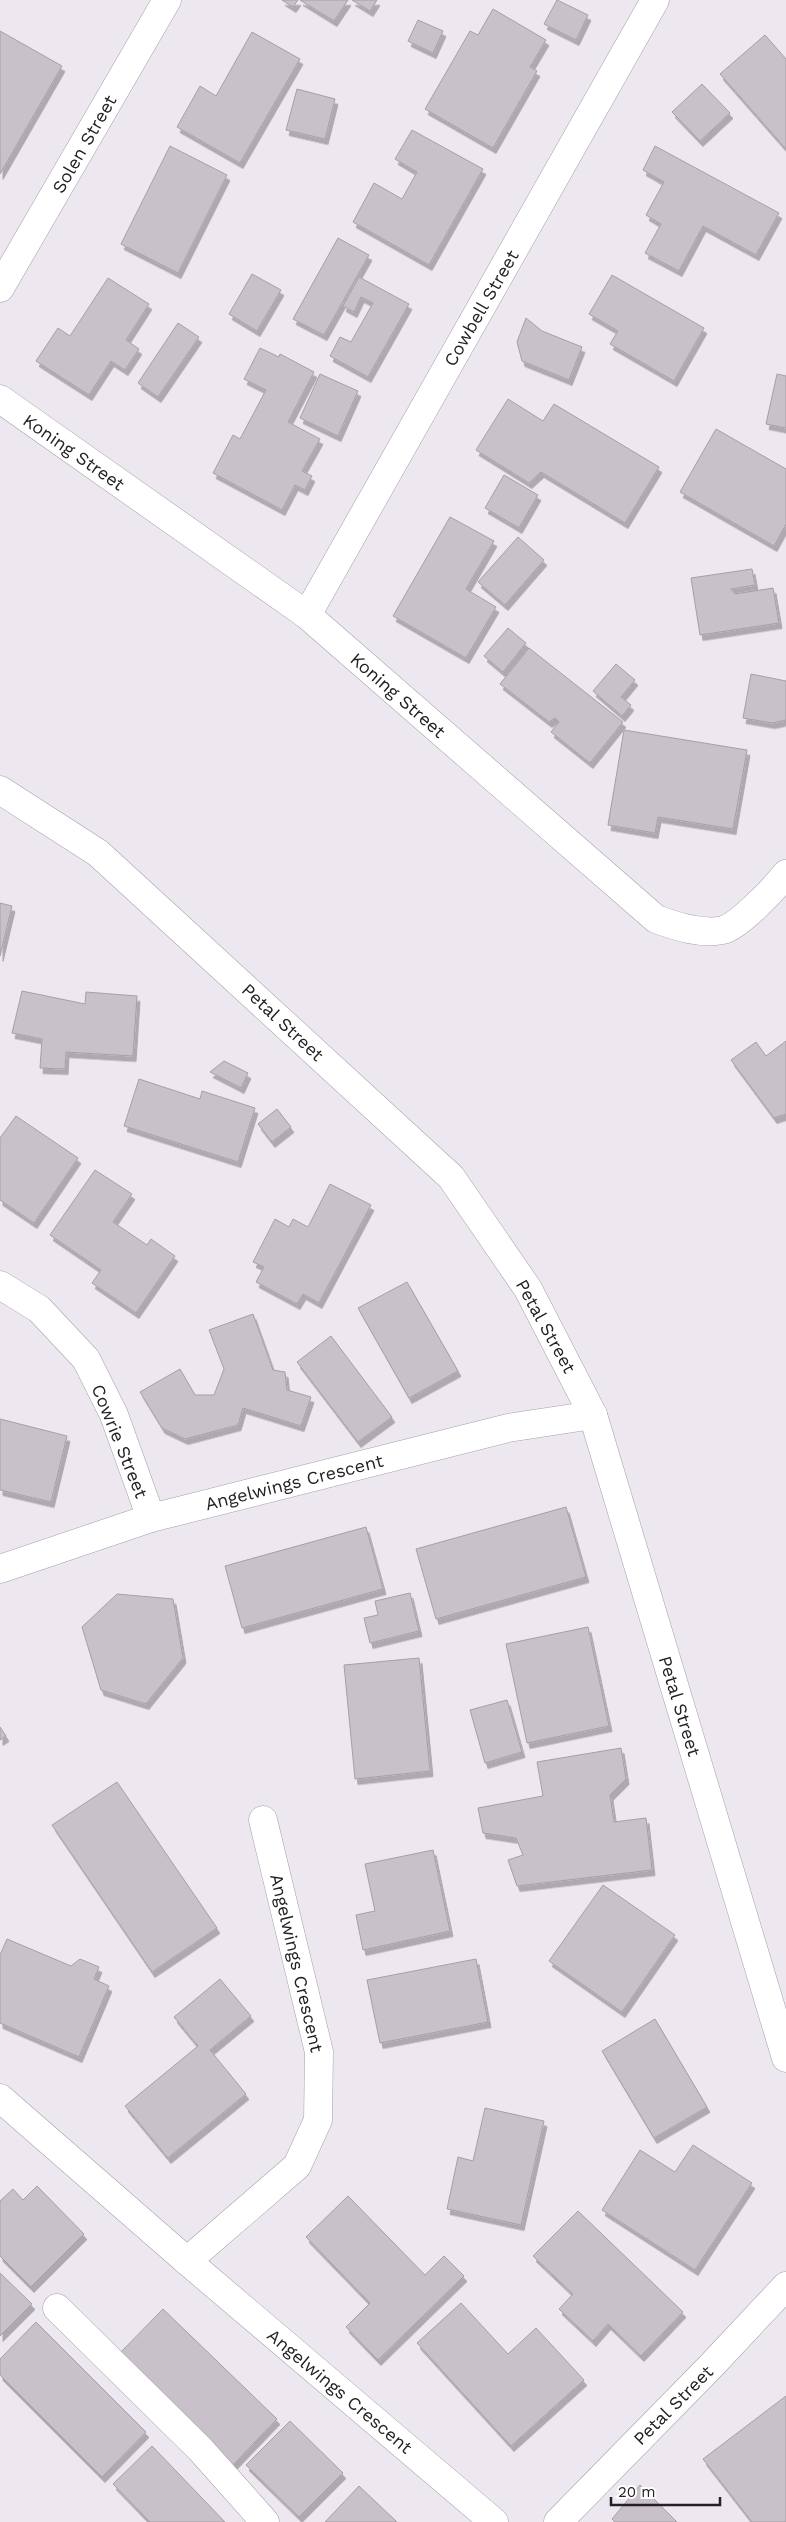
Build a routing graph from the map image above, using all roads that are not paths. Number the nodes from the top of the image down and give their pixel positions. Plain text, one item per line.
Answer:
1 (167, 0) edge
2 (655, 0) edge
3 (0, 288) edge
4 (0, 399) edge
5 (307, 615) junction
6 (0, 790) edge
7 (786, 874) edge
8 (0, 1285) edge
9 (593, 1415) junction
10 (151, 1518) junction
11 (0, 1569) edge
12 (263, 1820) dead end
13 (786, 2058) edge
14 (0, 2098) edge
15 (187, 2261) junction
16 (786, 2286) edge
17 (57, 2308) dead end
18 (265, 2522) edge
19 (494, 2522) edge
20 (558, 2522) edge

1 - 3 street, Solen Street
2 - 5 street, Cowbell Street
4 - 5 street, Koning Street
5 - 7 street, Koning Street
6 - 9 street, Petal Street
8 - 10 street, Cowrie Street
9 - 10 street, Angelwings Crescent
9 - 13 street, Petal Street
10 - 11 street, Angelwings Crescent
12 - 15 street, Angelwings Crescent
14 - 15 street, Angelwings Crescent
15 - 19 street, Angelwings Crescent
16 - 20 street, Petal Street
17 - 18 street

